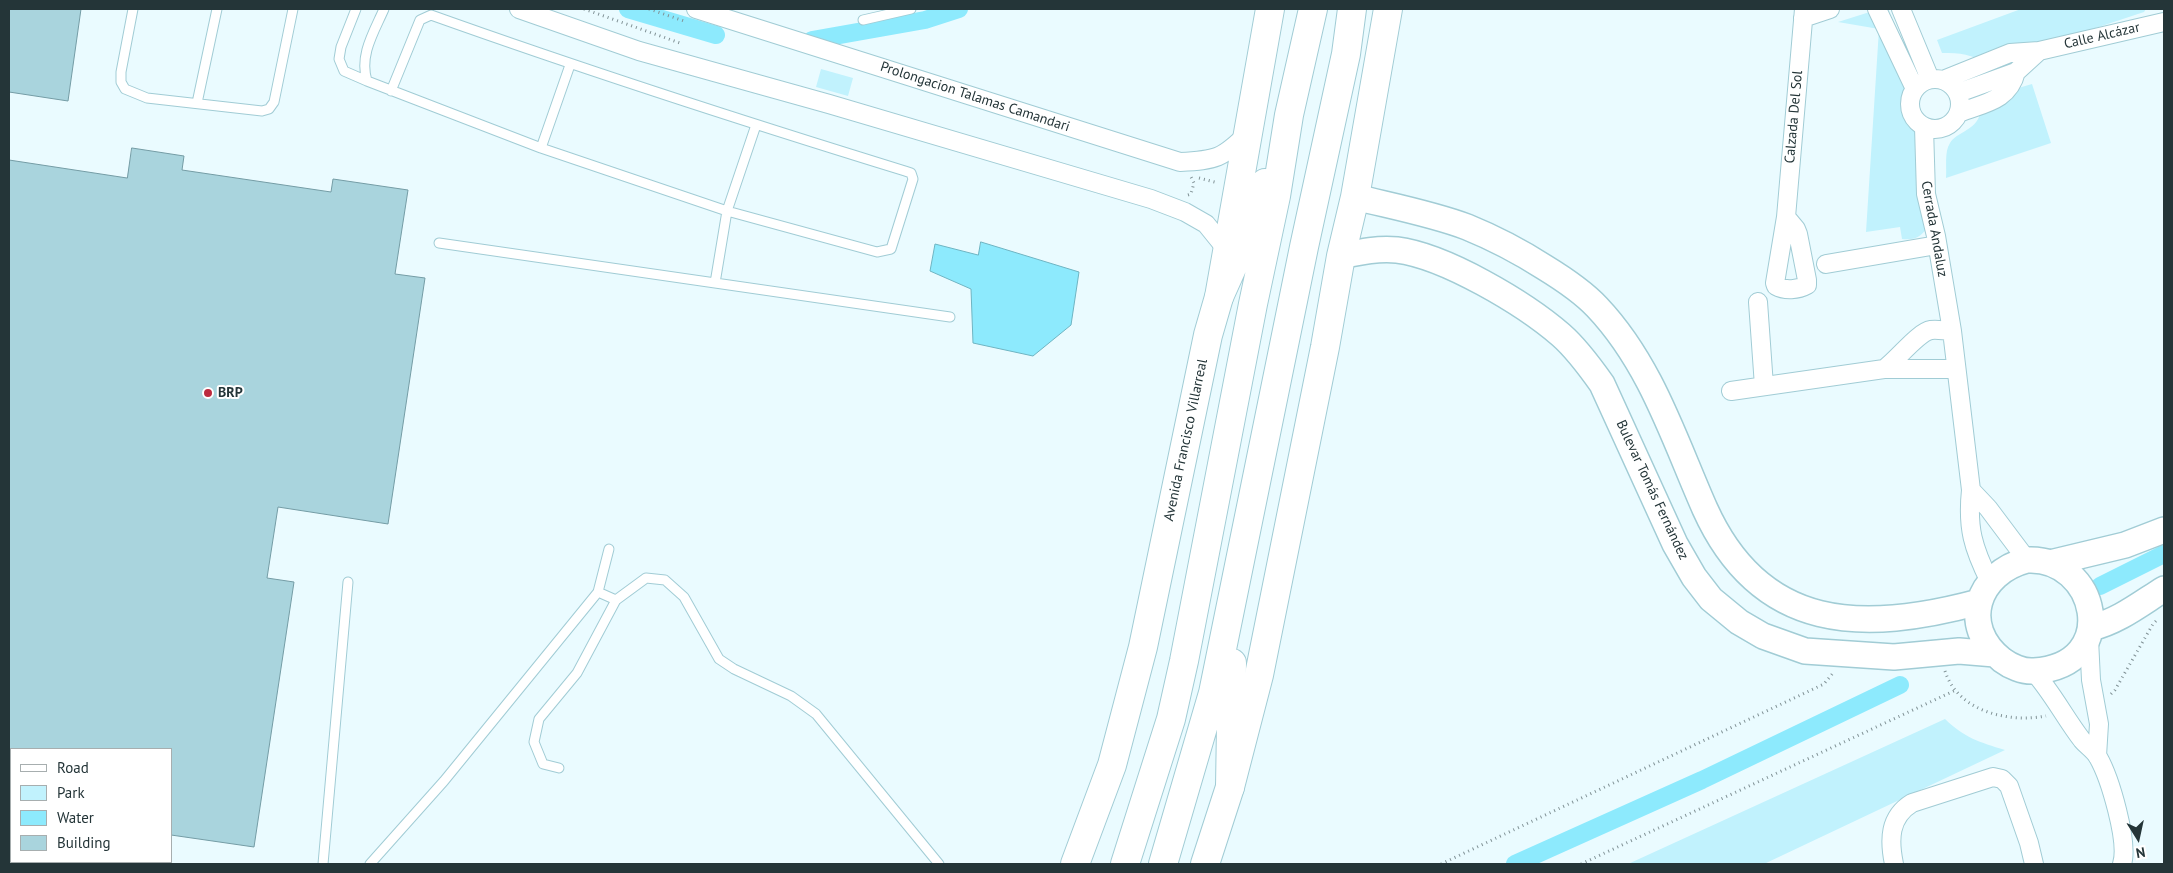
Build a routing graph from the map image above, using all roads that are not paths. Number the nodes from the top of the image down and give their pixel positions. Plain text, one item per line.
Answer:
1 (133, 9) edge
2 (217, 9) edge
3 (293, 9) edge
4 (356, 9) edge
5 (384, 9) edge
6 (519, 9) edge
7 (696, 9) edge
8 (912, 9) edge
9 (1270, 9) edge
10 (1313, 9) edge
11 (1352, 9) edge
12 (1388, 9) edge
13 (1830, 9) edge
14 (1877, 9) edge
15 (1901, 9) edge
16 (1803, 13) edge
17 (863, 20) dead end
18 (2164, 22) edge
19 (2039, 51) junction
20 (570, 65) junction
21 (2016, 72) junction
22 (367, 81) junction
23 (1929, 82) junction
24 (391, 91) junction
25 (1958, 93) junction
26 (197, 103) junction
27 (1960, 113) junction
28 (1289, 115) junction
29 (756, 126) junction
30 (1924, 127) junction
31 (1248, 133) junction
32 (541, 148) junction
33 (1356, 197) junction
34 (727, 211) junction
35 (1786, 217) dead end
36 (439, 243) dead end
37 (1937, 244) junction
38 (1226, 250) junction
39 (1341, 256) junction
40 (1826, 264) dead end
41 (715, 283) junction
42 (1219, 297) junction
43 (1758, 302) dead end
44 (950, 317) dead end
45 (1952, 331) junction
46 (1884, 369) junction
47 (1956, 369) junction
48 (1764, 386) junction
49 (1731, 392) dead end
50 (1971, 490) junction
51 (2164, 530) edge
52 (609, 549) dead end
53 (2038, 562) junction
54 (1235, 576) junction
55 (348, 582) dead end
56 (2164, 589) edge
57 (598, 592) junction
58 (1984, 592) junction
59 (616, 600) junction
60 (2090, 634) junction
61 (1995, 654) junction
62 (2033, 672) junction
63 (2097, 756) junction
64 (559, 768) dead end
65 (1230, 787) junction
66 (2124, 862) edge
67 (323, 864) edge
68 (370, 864) edge
69 (939, 864) edge
70 (1075, 864) edge
71 (1125, 864) edge
72 (1163, 864) edge
73 (1205, 864) edge
74 (1894, 864) edge
75 (2034, 864) edge

1 - 26 lane
2 - 26 lane
3 - 26 lane
4 - 22 lane
5 - 22 lane
6 - 38 street
7 - 31 street, Prolongacion Talamas Camandari
8 - 17 lane
9 - 31 main road, Avenida Francisco Villarreal
10 - 28 main road
11 - 54 main road
12 - 33 main road
13 - 16 street, Calzada Del Sol
14 - 23 street
15 - 23 street
16 - 35 street, Calzada Del Sol
18 - 19 street, Calle Alcázar
19 - 21 street, Calle Alcázar
19 - 23 street, Calle Alcázar
20 - 24 lane
20 - 29 lane
20 - 32 lane
21 - 25 street, Calle Alcázar
21 - 27 street, Calle Alcázar
22 - 24 lane
23 - 25 street
23 - 30 street
24 - 32 lane
25 - 27 street
27 - 30 street
28 - 42 main road
28 - 71 main road
29 - 34 lane
29 - 34 lane
30 - 37 street, Cerrada Andaluz
31 - 38 main road, Avenida Francisco Villarreal
32 - 34 lane
33 - 39 main road
33 - 58 main road
34 - 41 lane
36 - 41 lane
37 - 40 street
37 - 45 street, Cerrada Andaluz
38 - 42 main road, Avenida Francisco Villarreal
39 - 61 main road, Bulevar Tomás Fernández
39 - 65 main road
41 - 44 lane
42 - 70 main road, Avenida Francisco Villarreal
43 - 48 street
45 - 46 street
45 - 47 street, Cerrada Andaluz
46 - 47 street
46 - 48 street
47 - 50 street, Cerrada Andaluz
48 - 49 street
50 - 53 street
50 - 58 street, Cerrada Andaluz
51 - 53 main road
52 - 57 lane
53 - 58 main road
53 - 60 main road
54 - 65 main road
54 - 72 main road
55 - 67 lane
56 - 60 main road
57 - 59 lane
57 - 68 lane
58 - 61 main road
59 - 64 lane
59 - 69 lane
60 - 62 main road
60 - 63 street
61 - 62 main road
62 - 63 street
63 - 66 street
65 - 73 main road
74 - 75 street

